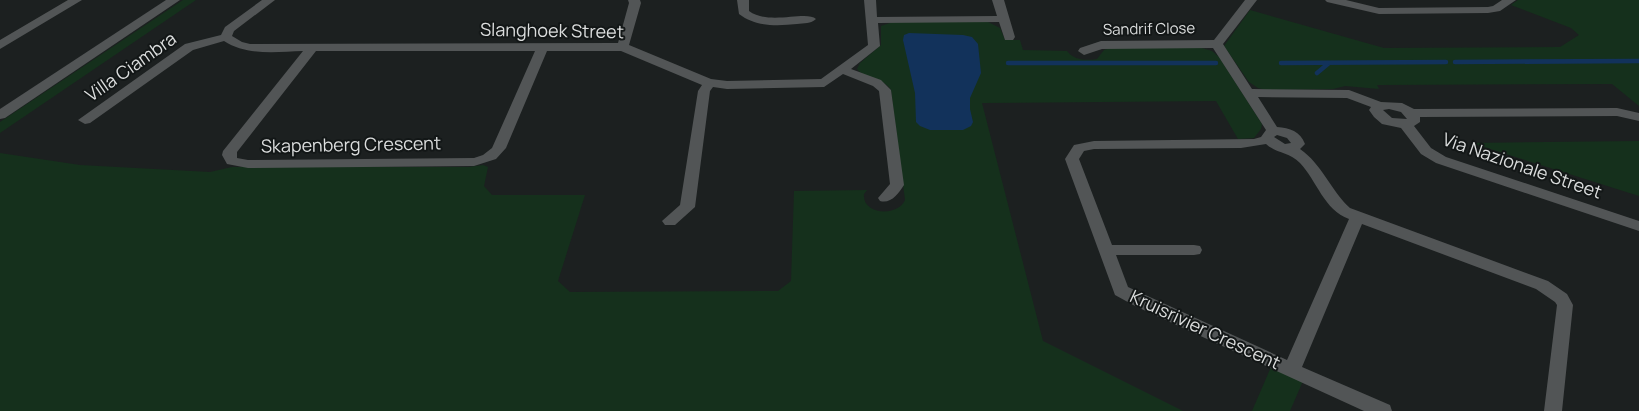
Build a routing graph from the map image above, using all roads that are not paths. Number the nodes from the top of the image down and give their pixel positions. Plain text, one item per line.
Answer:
1 (76, 0) edge
2 (174, 0) edge
3 (269, 0) edge
4 (634, 0) edge
5 (743, 0) edge
6 (870, 0) edge
7 (998, 0) edge
8 (1249, 0) edge
9 (1331, 0) edge
10 (1384, 0) edge
11 (1440, 0) edge
12 (1510, 0) edge
13 (1395, 11) junction
14 (1452, 11) junction
15 (1004, 19) junction
16 (810, 20) dead end
17 (872, 20) junction
18 (226, 37) junction
19 (1009, 37) dead end
20 (1216, 44) junction
21 (0, 45) edge
22 (543, 47) junction
23 (623, 47) junction
24 (312, 48) junction
25 (1084, 52) dead end
26 (843, 70) junction
27 (709, 82) junction
28 (1248, 93) junction
29 (0, 115) edge
30 (1639, 117) edge
31 (1408, 119) junction
32 (86, 120) dead end
33 (1270, 135) junction
34 (885, 198) dead end
35 (1357, 218) junction
36 (670, 221) dead end
37 (1639, 226) edge
38 (1106, 250) junction
39 (1194, 250) dead end
40 (1292, 370) junction
41 (1383, 411) edge
42 (1553, 411) edge

1 - 21 street
2 - 29 street
3 - 18 street
4 - 23 street
5 - 16 street
6 - 17 street, Slanghoek Street
7 - 15 street
8 - 20 street
9 - 13 street
10 - 13 street
11 - 14 street
12 - 14 street
13 - 14 street
15 - 17 street
15 - 19 street
17 - 26 street, Slanghoek Street
18 - 24 street, Slanghoek Street
18 - 32 street, Villa Ciambra
20 - 25 street, Sandrif Close
20 - 28 street
22 - 23 street, Slanghoek Street
22 - 24 street, Slanghoek Street
22 - 24 street, Skapenberg Crescent
23 - 27 street, Slanghoek Street
26 - 27 street, Slanghoek Street
26 - 34 street
27 - 36 street
28 - 31 street
28 - 33 street
30 - 31 street, Via Nazionale Street
31 - 37 street, Via Nazionale Street
33 - 35 street
33 - 38 street, Kruisrivier Crescent
35 - 40 street
35 - 42 street
38 - 39 street
38 - 40 street, Kruisrivier Crescent
40 - 41 street, Kruisrivier Crescent

